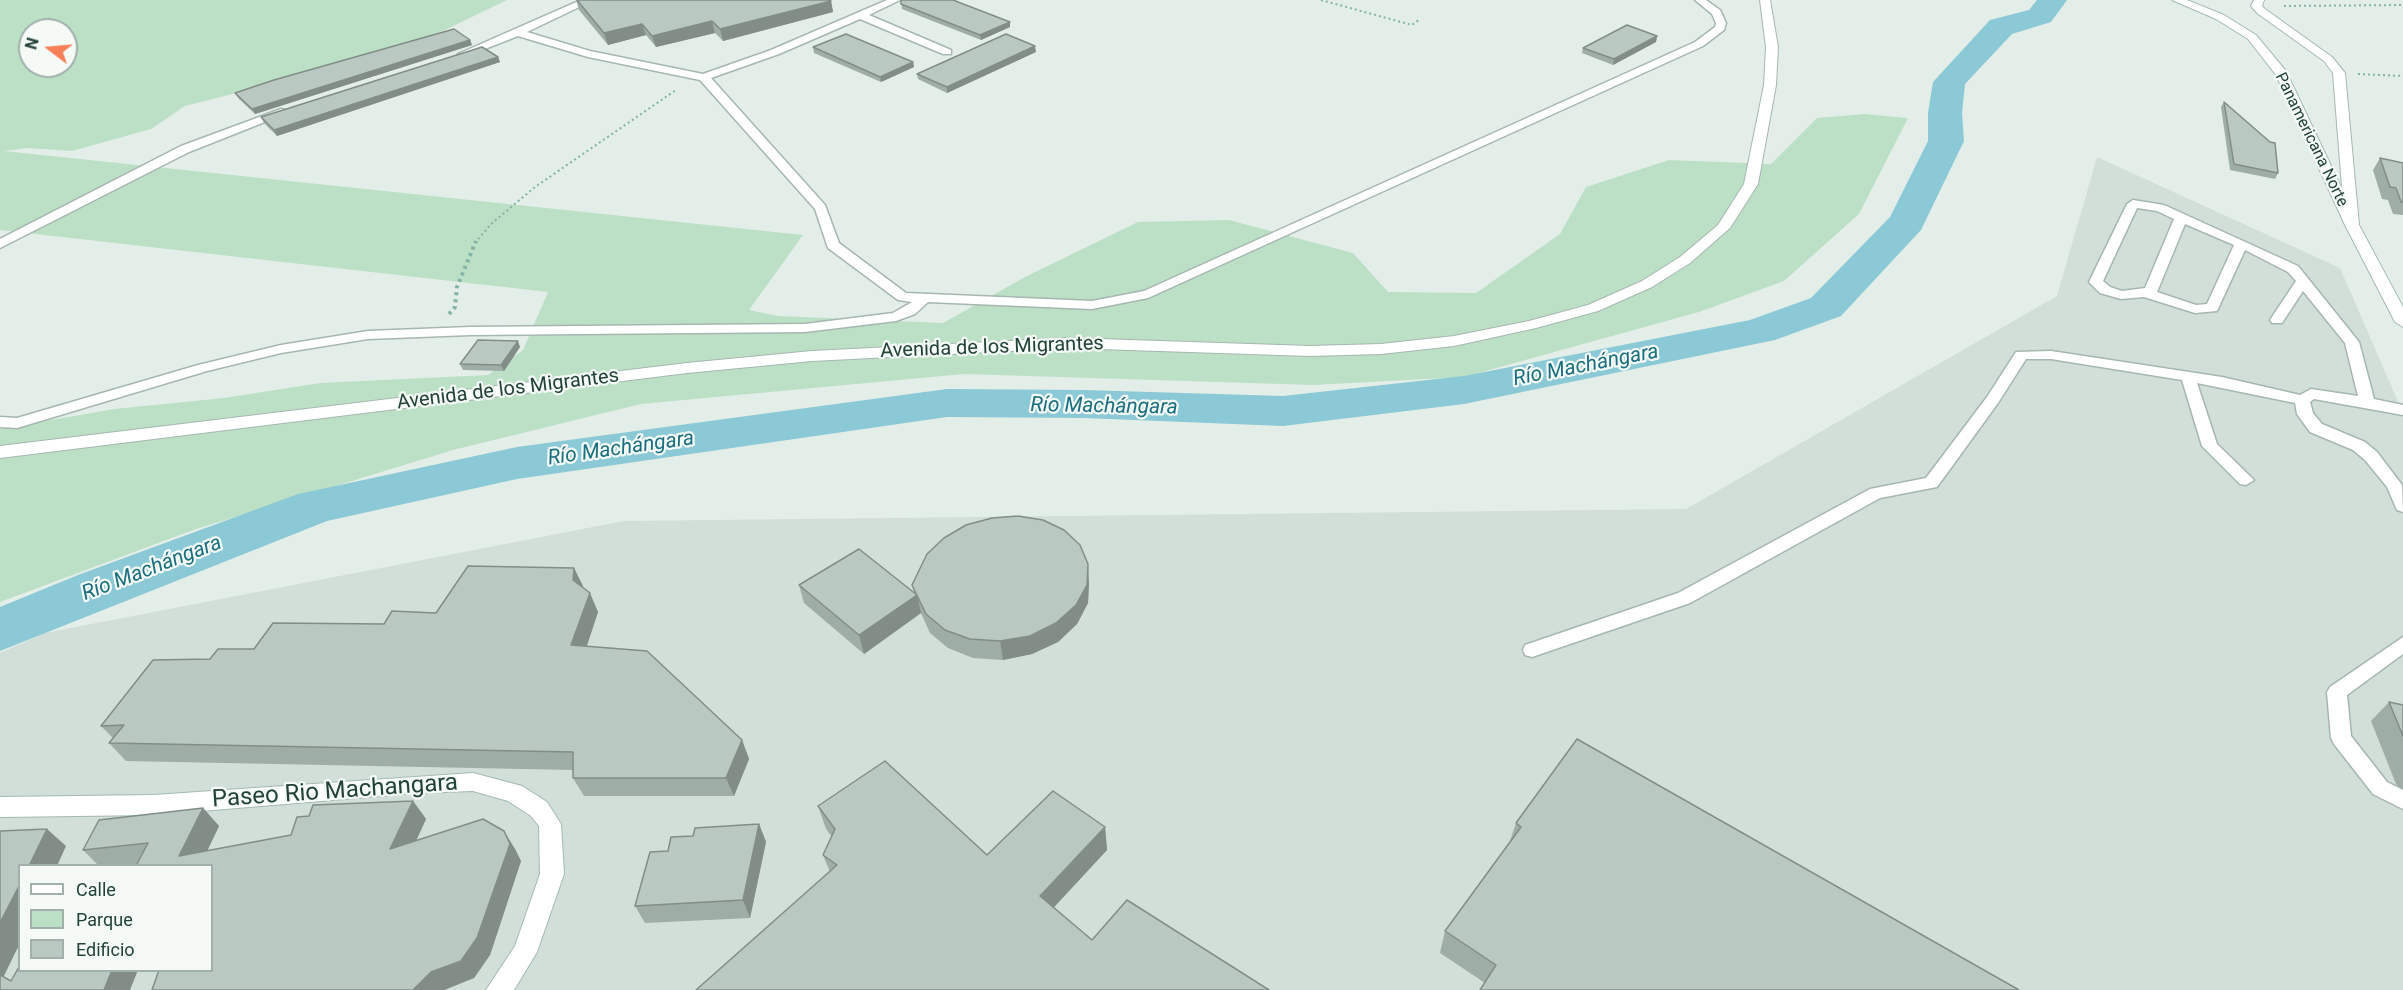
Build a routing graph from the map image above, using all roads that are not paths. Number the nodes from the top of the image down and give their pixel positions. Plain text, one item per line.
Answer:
1 (589, 0) edge
2 (896, 0) edge
3 (1700, 0) edge
4 (1765, 0) edge
5 (2177, 0) edge
6 (2258, 3) edge
7 (860, 15) junction
8 (518, 33) junction
9 (947, 52) dead end
10 (449, 58) edge
11 (704, 77) junction
12 (294, 108) edge
13 (2181, 218) junction
14 (2352, 225) junction
15 (0, 244) edge
16 (2241, 244) junction
17 (2302, 282) junction
18 (2146, 293) junction
19 (924, 298) junction
20 (2277, 320) dead end
21 (2403, 321) edge
22 (2188, 377) junction
23 (2302, 400) junction
24 (2367, 402) junction
25 (2403, 410) edge
26 (0, 422) edge
27 (0, 452) edge
28 (2246, 480) dead end
29 (2403, 506) edge
30 (2403, 644) edge
31 (1532, 650) dead end
32 (2403, 800) edge
33 (0, 807) edge
34 (499, 990) edge

1 - 8 lane
2 - 7 lane
3 - 19 lane
4 - 27 street, Avenida de los Migrantes
5 - 14 street, Panamericana Norte
6 - 14 street
7 - 9 lane
7 - 11 lane
8 - 10 lane
8 - 11 lane
11 - 19 lane
12 - 15 lane
13 - 16 lane
13 - 18 lane
13 - 18 lane
14 - 21 street, Panamericana Norte
16 - 17 lane
16 - 18 lane
17 - 20 lane
17 - 24 lane
19 - 26 lane
22 - 23 lane
22 - 28 lane
22 - 31 lane
23 - 24 lane
23 - 29 lane
24 - 25 lane
30 - 32 lane
33 - 34 street, Paseo Rio Machangara

